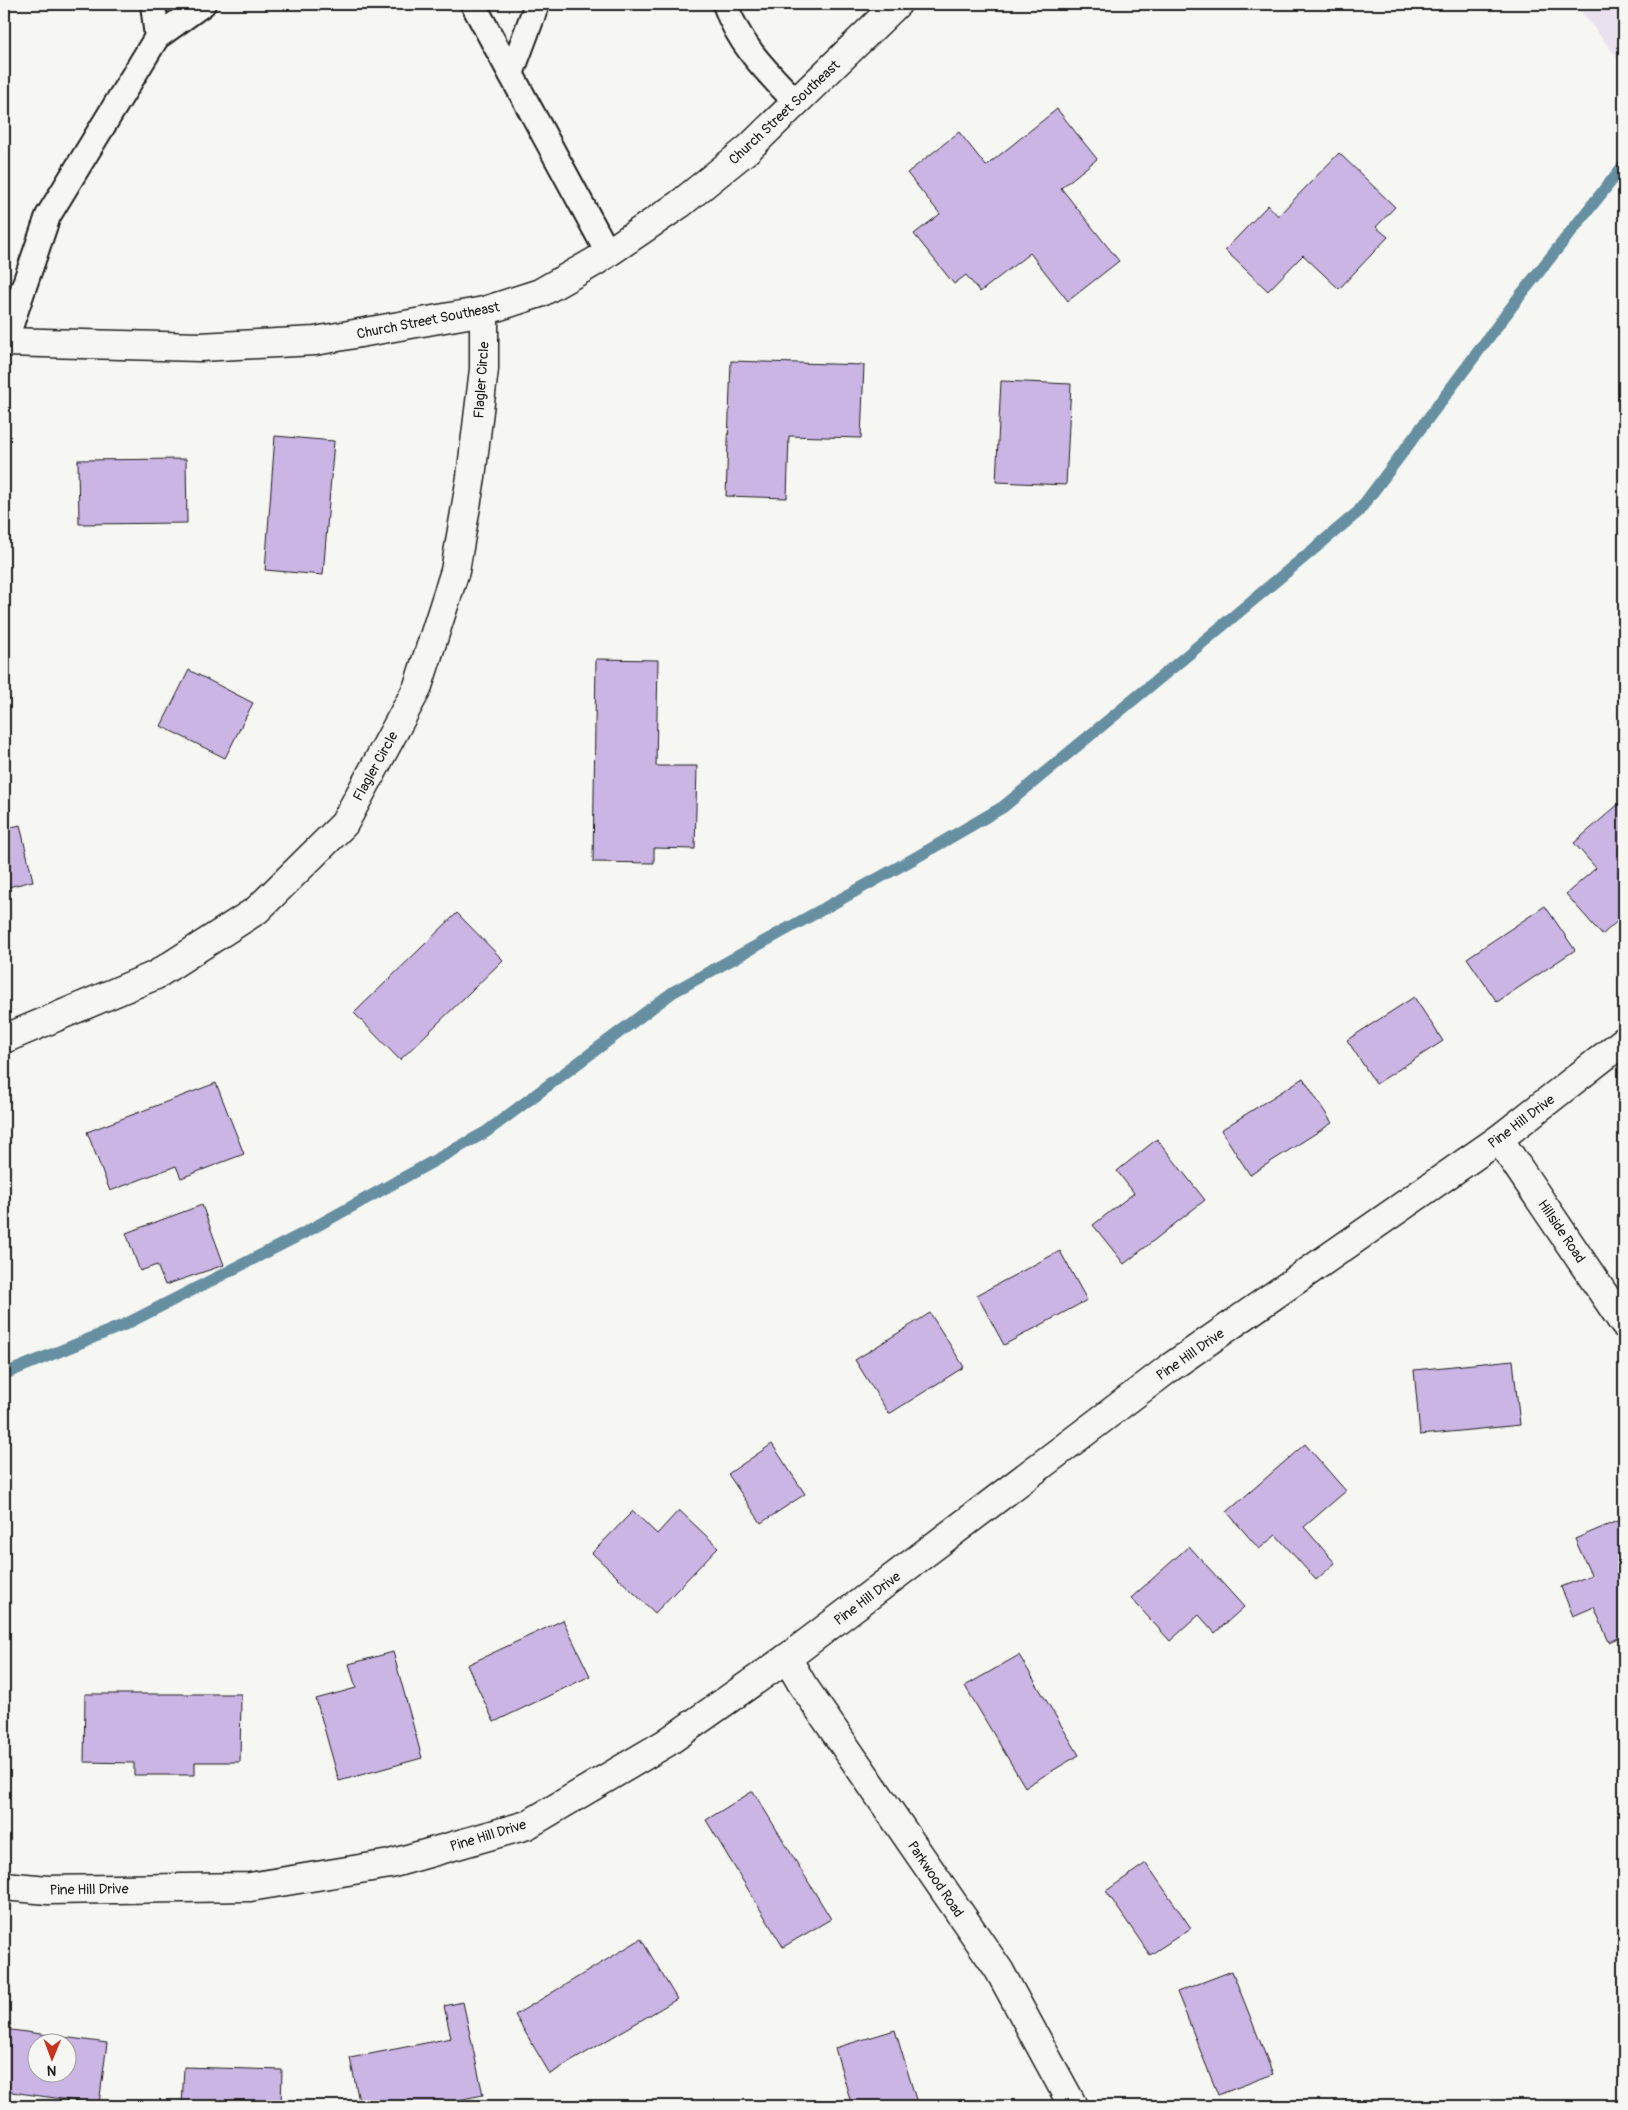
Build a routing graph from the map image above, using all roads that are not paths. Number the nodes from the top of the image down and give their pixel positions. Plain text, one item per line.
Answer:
1 (153, 4) edge
2 (203, 4) edge
3 (473, 4) edge
4 (537, 4) edge
5 (725, 4) edge
6 (896, 4) edge
7 (157, 37) junction
8 (511, 74) junction
9 (796, 102) junction
10 (608, 253) junction
11 (484, 311) junction
12 (4, 342) edge
13 (4, 1039) edge
14 (1624, 1041) edge
15 (1499, 1138) junction
16 (1624, 1324) edge
17 (787, 1658) junction
18 (4, 1886) edge
19 (1072, 2106) edge

1 - 7 lane
2 - 7 lane
3 - 8 lane
4 - 8 lane
5 - 9 lane
6 - 9 street, Church Street Southeast
7 - 12 lane
8 - 10 lane
9 - 10 street, Church Street Southeast
10 - 11 street, Church Street Southeast
11 - 12 street, Church Street Southeast
11 - 13 street, Flagler Circle
14 - 15 street, Pine Hill Drive
15 - 16 street, Hillside Road
15 - 17 street, Pine Hill Drive
17 - 18 street, Pine Hill Drive
17 - 19 street, Parkwood Road

